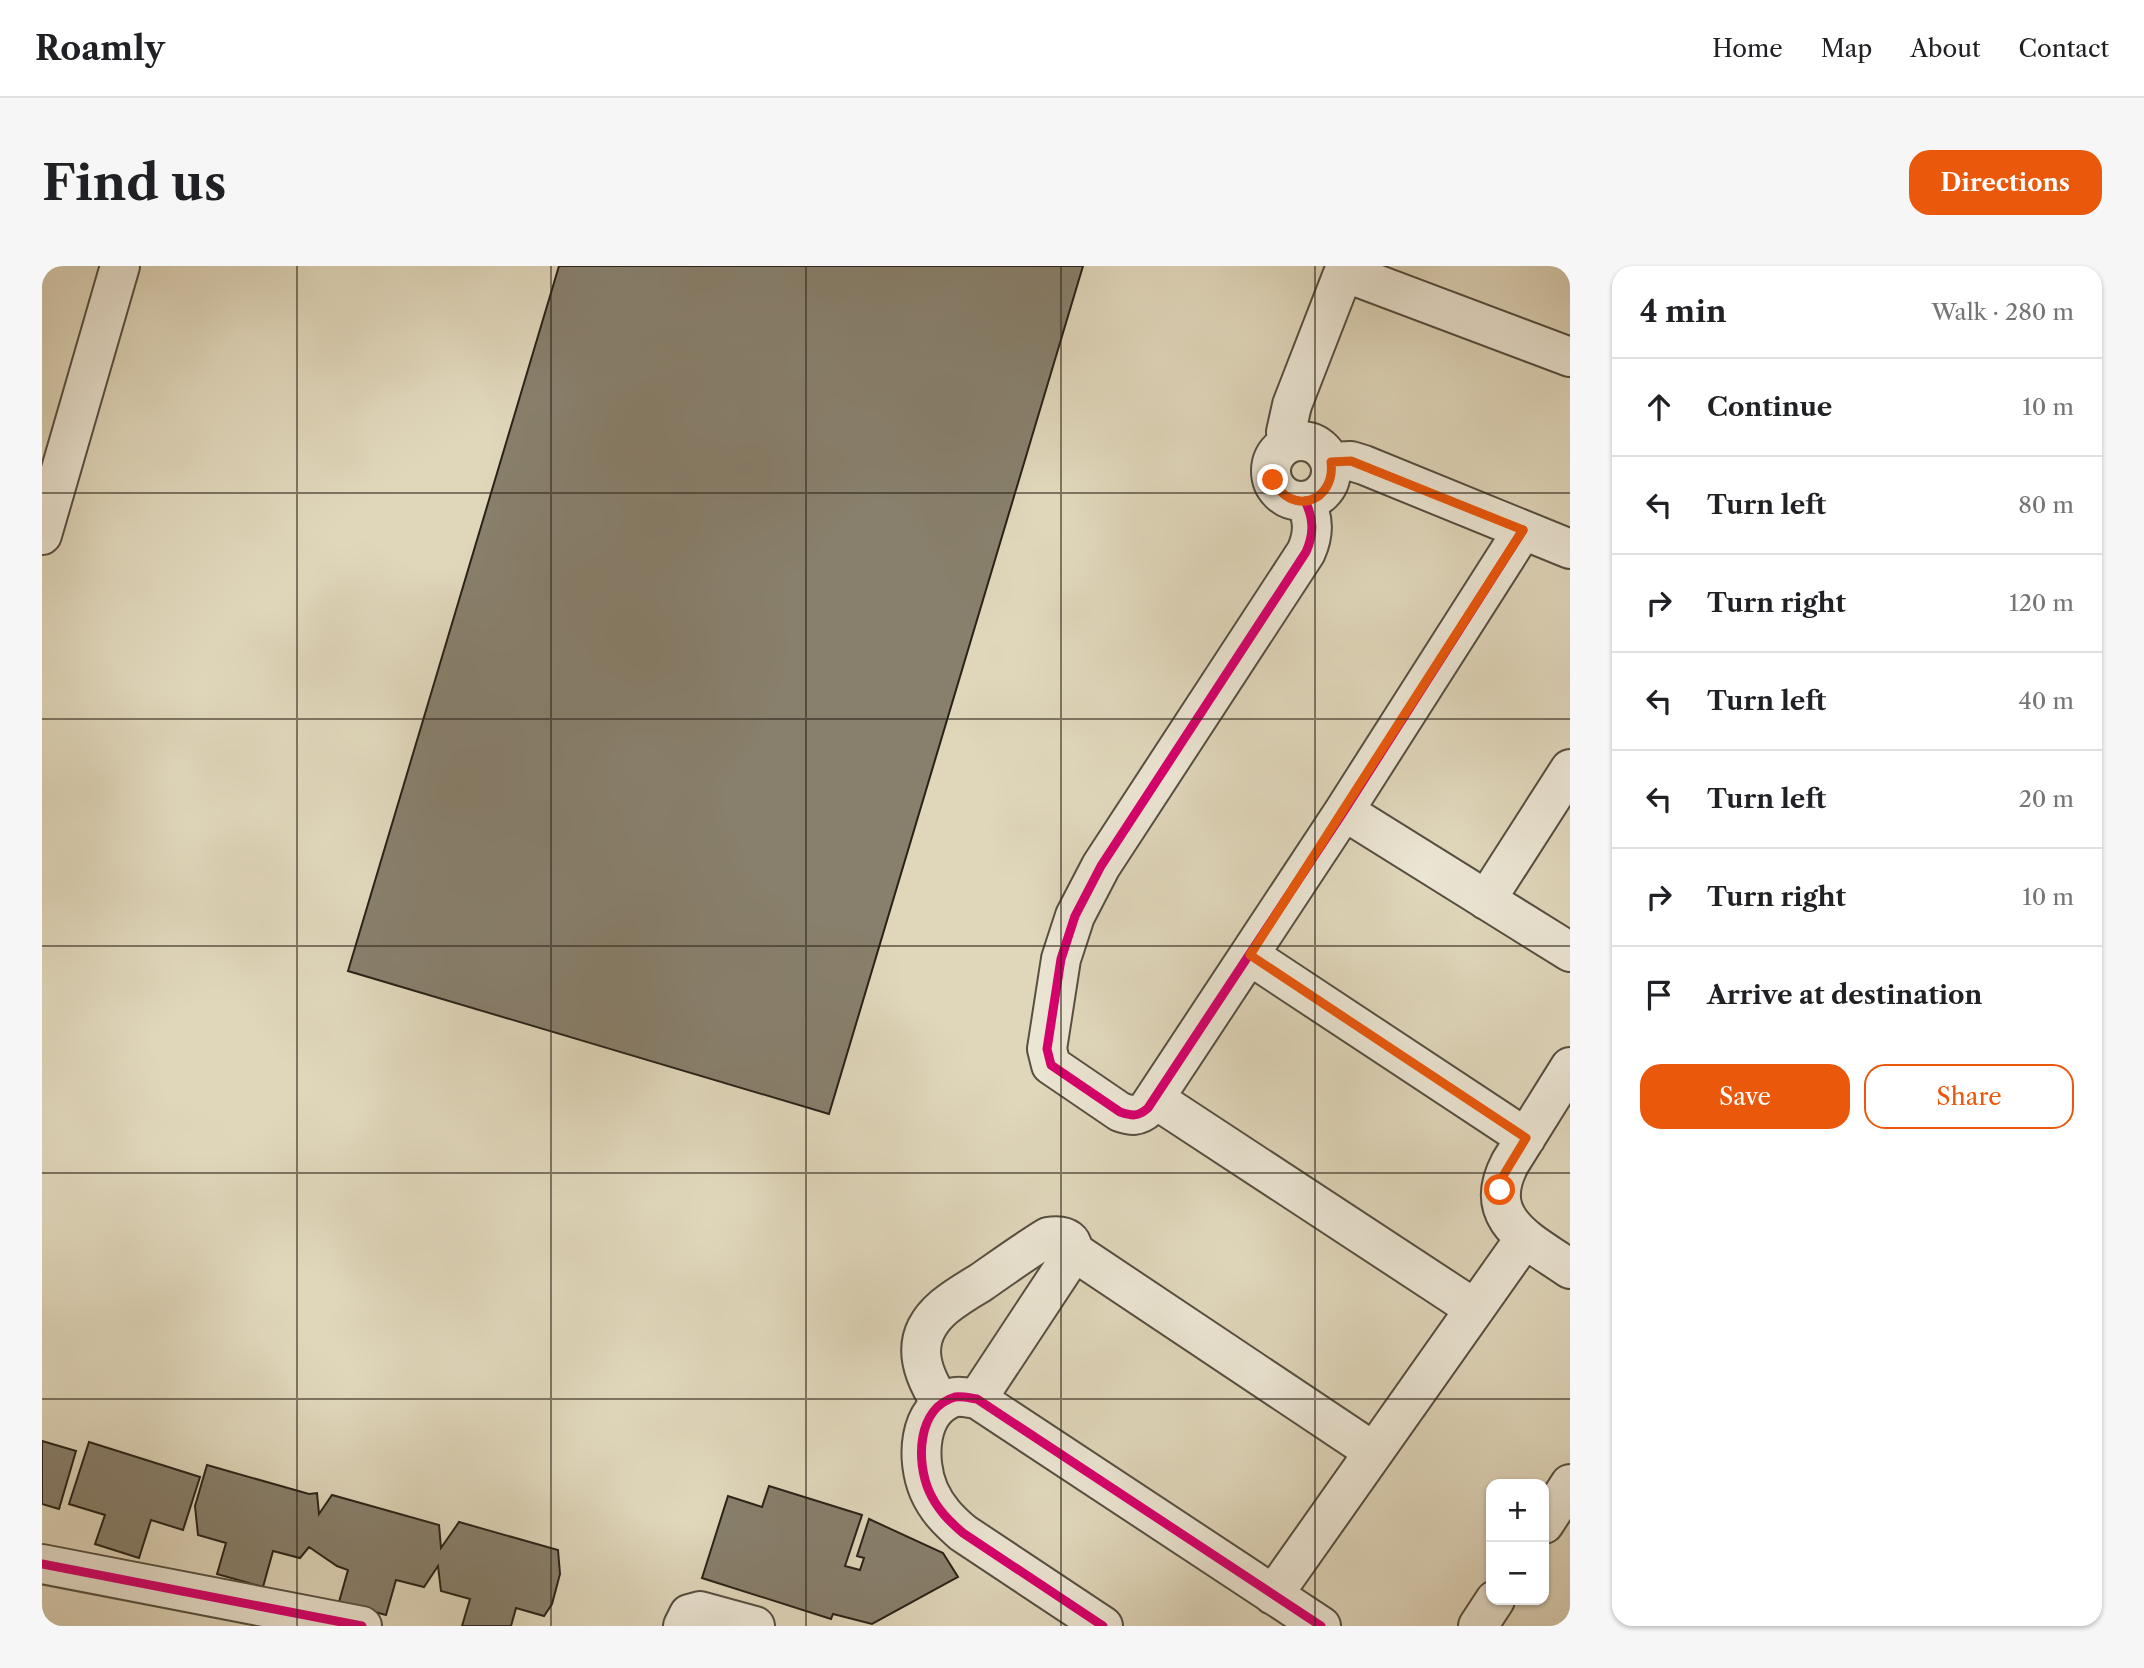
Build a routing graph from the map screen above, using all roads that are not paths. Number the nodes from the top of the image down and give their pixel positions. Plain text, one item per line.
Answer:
1 (120, 266) edge
2 (1345, 269) edge
3 (1570, 358) edge
4 (1287, 444) junction
5 (1331, 462) junction
6 (1305, 501) junction
7 (1523, 530) junction
8 (42, 535) edge
9 (1570, 549) edge
10 (1570, 769) edge
11 (1344, 811) junction
12 (1486, 900) junction
13 (1570, 952) edge
14 (1250, 955) junction
15 (1570, 1067) edge
16 (1155, 1099) junction
17 (1526, 1138) junction
18 (1525, 1238) junction
19 (1073, 1251) junction
20 (1570, 1269) edge
21 (1475, 1309) junction
22 (959, 1401) junction
23 (1374, 1451) junction
24 (1570, 1483) edge
25 (1549, 1516) edge
26 (42, 1564) edge
27 (1273, 1595) junction
28 (1492, 1605) edge
29 (362, 1626) edge
30 (683, 1626) edge
31 (755, 1626) edge
32 (1103, 1626) edge
33 (1321, 1626) edge
34 (1478, 1626) edge

1 - 8 street
2 - 3 street
2 - 4 street
4 - 5 street
4 - 6 street
5 - 6 street
5 - 7 street
6 - 16 street
7 - 9 street
7 - 11 street
10 - 12 street
11 - 12 street
11 - 14 street
12 - 13 street
14 - 16 street
14 - 17 street
15 - 17 street
16 - 21 street
17 - 18 street
18 - 20 street
18 - 21 street
19 - 22 street
19 - 22 street
19 - 23 street
21 - 23 street
22 - 27 street
22 - 32 street
23 - 27 street
24 - 25 street
26 - 29 street
27 - 33 street
28 - 34 street
30 - 31 street

